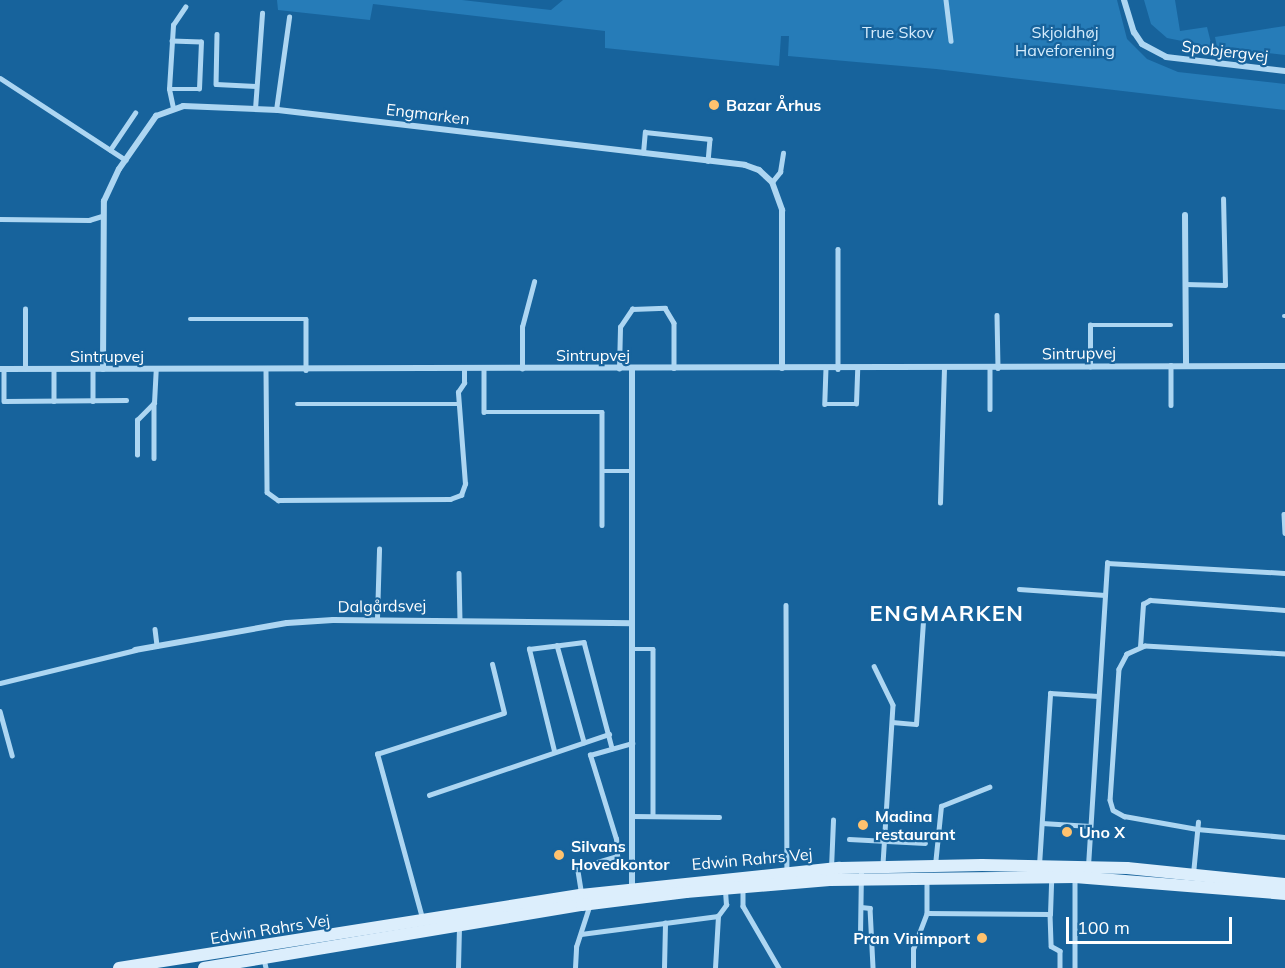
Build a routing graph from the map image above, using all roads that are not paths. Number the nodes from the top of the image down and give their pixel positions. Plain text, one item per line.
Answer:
1 (946, 0) edge
2 (1124, 0) edge
3 (185, 7) dead end
4 (262, 13) dead end
5 (289, 17) dead end
6 (217, 33) dead end
7 (172, 41) junction
8 (951, 41) dead end
9 (1285, 71) edge
10 (0, 78) edge
11 (256, 86) junction
12 (169, 89) junction
13 (172, 108) junction
14 (255, 109) junction
15 (276, 110) junction
16 (135, 113) dead end
17 (110, 150) junction
18 (643, 153) junction
19 (783, 153) dead end
20 (126, 160) junction
21 (708, 161) junction
22 (772, 182) junction
23 (1223, 199) dead end
24 (1185, 215) dead end
25 (102, 216) junction
26 (0, 219) edge
27 (837, 249) dead end
28 (534, 282) dead end
29 (1185, 285) junction
30 (26, 309) dead end
31 (997, 315) dead end
32 (190, 319) dead end
33 (1171, 325) dead end
34 (1171, 365) junction
35 (1186, 365) junction
36 (1285, 366) edge
37 (1090, 367) junction
38 (674, 368) junction
39 (782, 368) junction
40 (826, 368) junction
41 (857, 368) junction
42 (944, 368) junction
43 (990, 368) junction
44 (998, 368) junction
45 (2, 369) edge
46 (25, 369) junction
47 (54, 369) junction
48 (93, 369) junction
49 (103, 369) junction
50 (156, 369) junction
51 (464, 369) junction
52 (484, 369) junction
53 (522, 369) junction
54 (620, 369) junction
55 (632, 369) junction
56 (838, 369) junction
57 (266, 370) junction
58 (306, 370) junction
59 (54, 400) junction
60 (93, 400) junction
61 (126, 400) dead end
62 (154, 403) junction
63 (297, 404) dead end
64 (458, 404) junction
65 (1171, 405) dead end
66 (990, 409) dead end
67 (137, 455) dead end
68 (154, 458) dead end
69 (602, 471) junction
70 (632, 471) junction
71 (940, 503) dead end
72 (1284, 514) edge
73 (602, 525) dead end
74 (1285, 533) edge
75 (379, 549) dead end
76 (459, 573) dead end
77 (1285, 573) edge
78 (1019, 588) dead end
79 (1105, 595) junction
80 (786, 605) dead end
81 (1285, 610) edge
82 (377, 618) junction
83 (460, 621) junction
84 (923, 621) dead end
85 (632, 623) junction
86 (155, 629) dead end
87 (558, 645) junction
88 (158, 646) junction
89 (1140, 647) junction
90 (632, 648) junction
91 (135, 650) joint
92 (1285, 654) edge
93 (492, 664) dead end
94 (874, 666) dead end
95 (0, 683) edge
96 (1098, 696) junction
97 (0, 711) edge
98 (892, 722) junction
99 (609, 734) junction
100 (584, 742) junction
101 (632, 743) junction
102 (612, 748) junction
103 (554, 751) junction
104 (12, 755) dead end
105 (989, 787) dead end
106 (429, 795) dead end
107 (632, 816) junction
108 (653, 816) junction
109 (719, 817) dead end
110 (833, 820) dead end
111 (1198, 822) dead end
112 (1042, 823) junction
113 (1090, 826) junction
114 (1197, 830) junction
115 (1285, 837) edge
116 (849, 839) dead end
117 (885, 842) junction
118 (925, 843) dead end
119 (931, 871) junction
120 (883, 872) junction
121 (1045, 872) junction
122 (1081, 872) junction
123 (861, 873) junction
124 (830, 875) junction
125 (787, 878) junction
126 (1193, 880) junction
127 (743, 882) junction
128 (1285, 884) edge
129 (725, 888) junction
130 (632, 893) junction
131 (1285, 894) edge
132 (584, 901) junction
133 (861, 907) junction
134 (927, 912) junction
135 (1050, 914) junction
136 (718, 916) junction
137 (458, 920) junction
138 (665, 923) junction
139 (424, 926) junction
140 (581, 934) junction
141 (860, 934) dead end
142 (264, 958) edge
143 (119, 968) edge
144 (204, 968) edge
145 (458, 968) edge
146 (575, 968) edge
147 (664, 968) edge
148 (715, 968) edge
149 (779, 968) edge
150 (873, 968) edge
151 (913, 968) edge
152 (1060, 968) edge
153 (1075, 968) edge

1 - 8 lane
2 - 9 street, Spobjergvej
3 - 7 lane
4 - 11 lane
5 - 15 lane
6 - 11 lane
7 - 12 lane
7 - 12 lane
10 - 17 lane
11 - 14 lane
12 - 13 lane
13 - 14 street, Engmarken
13 - 20 street
14 - 15 street, Engmarken
15 - 18 street, Engmarken
16 - 17 lane
17 - 20 lane
18 - 21 street, Engmarken
18 - 21 lane
19 - 22 lane
20 - 25 street
21 - 22 street, Engmarken
22 - 39 street
23 - 29 lane
24 - 29 street
25 - 26 lane
25 - 49 street
27 - 56 lane
28 - 53 lane
29 - 35 street
30 - 46 lane
31 - 44 lane
32 - 58 lane
33 - 37 lane
34 - 35 street, Sintrupvej
34 - 37 street, Sintrupvej
34 - 65 lane
35 - 36 street, Sintrupvej
37 - 44 street, Sintrupvej
38 - 39 street, Sintrupvej
38 - 54 lane
38 - 55 street, Sintrupvej
39 - 40 street, Sintrupvej
40 - 41 lane
40 - 56 street, Sintrupvej
41 - 42 street, Sintrupvej
41 - 56 street, Sintrupvej
42 - 43 street, Sintrupvej
42 - 71 lane
43 - 44 street, Sintrupvej
43 - 66 lane
45 - 46 street, Sintrupvej
45 - 59 lane
46 - 47 street, Sintrupvej
47 - 48 street, Sintrupvej
47 - 59 lane
48 - 49 street, Sintrupvej
48 - 60 lane
49 - 50 street, Sintrupvej
50 - 57 street, Sintrupvej
50 - 62 lane
51 - 52 street, Sintrupvej
51 - 58 street, Sintrupvej
51 - 64 lane
52 - 53 street, Sintrupvej
52 - 69 lane
53 - 54 street, Sintrupvej
54 - 55 street, Sintrupvej
55 - 70 street
57 - 58 street, Sintrupvej
57 - 64 lane
59 - 60 lane
60 - 61 lane
62 - 67 lane
62 - 68 lane
63 - 64 lane
69 - 70 lane
69 - 73 lane
70 - 85 street
72 - 74 lane
75 - 82 lane
76 - 83 lane
77 - 79 lane
78 - 79 lane
79 - 96 lane
80 - 125 lane
81 - 89 lane
82 - 83 street, Dalgårdsvej
82 - 88 street, Dalgårdsvej
83 - 85 street, Dalgårdsvej
84 - 98 lane
85 - 90 street
86 - 88 lane
87 - 99 lane
87 - 100 lane
87 - 103 lane
88 - 91 street, Dalgårdsvej
89 - 92 lane
89 - 114 lane
90 - 101 street
90 - 108 lane
91 - 95 lane
93 - 139 lane
94 - 98 lane
96 - 112 lane
96 - 113 lane
97 - 104 lane
98 - 117 lane
99 - 100 lane
99 - 102 lane
100 - 103 lane
101 - 102 lane
101 - 107 street
102 - 132 lane
103 - 106 lane
105 - 119 lane
107 - 108 lane
107 - 130 street
108 - 109 lane
110 - 124 lane
111 - 114 lane
112 - 113 lane
112 - 121 lane
113 - 122 lane
114 - 115 lane
114 - 126 lane
116 - 117 lane
117 - 118 lane
117 - 120 lane
119 - 120 street, Edwin Rahrs Vej
119 - 121 street, Edwin Rahrs Vej
119 - 134 lane
120 - 123 street, Edwin Rahrs Vej
121 - 122 street, Edwin Rahrs Vej
121 - 135 lane
122 - 126 street, Edwin Rahrs Vej
122 - 153 lane
123 - 124 street, Edwin Rahrs Vej
123 - 133 lane
124 - 125 street, Edwin Rahrs Vej
125 - 127 street, Edwin Rahrs Vej
126 - 128 street, Edwin Rahrs Vej
126 - 131 street, Edwin Rahrs Vej
127 - 129 street, Edwin Rahrs Vej
127 - 130 street, Edwin Rahrs Vej
127 - 149 lane
129 - 130 street, Edwin Rahrs Vej
129 - 136 lane
130 - 132 street, Edwin Rahrs Vej
132 - 137 street, Edwin Rahrs Vej
132 - 140 lane
133 - 141 lane
133 - 150 lane
134 - 135 lane
134 - 151 lane
135 - 152 lane
136 - 138 lane
136 - 148 lane
137 - 139 street, Edwin Rahrs Vej
137 - 145 lane
138 - 140 lane
138 - 147 lane
139 - 142 street, Edwin Rahrs Vej
140 - 146 lane
142 - 143 street, Edwin Rahrs Vej
142 - 144 street, Edwin Rahrs Vej

